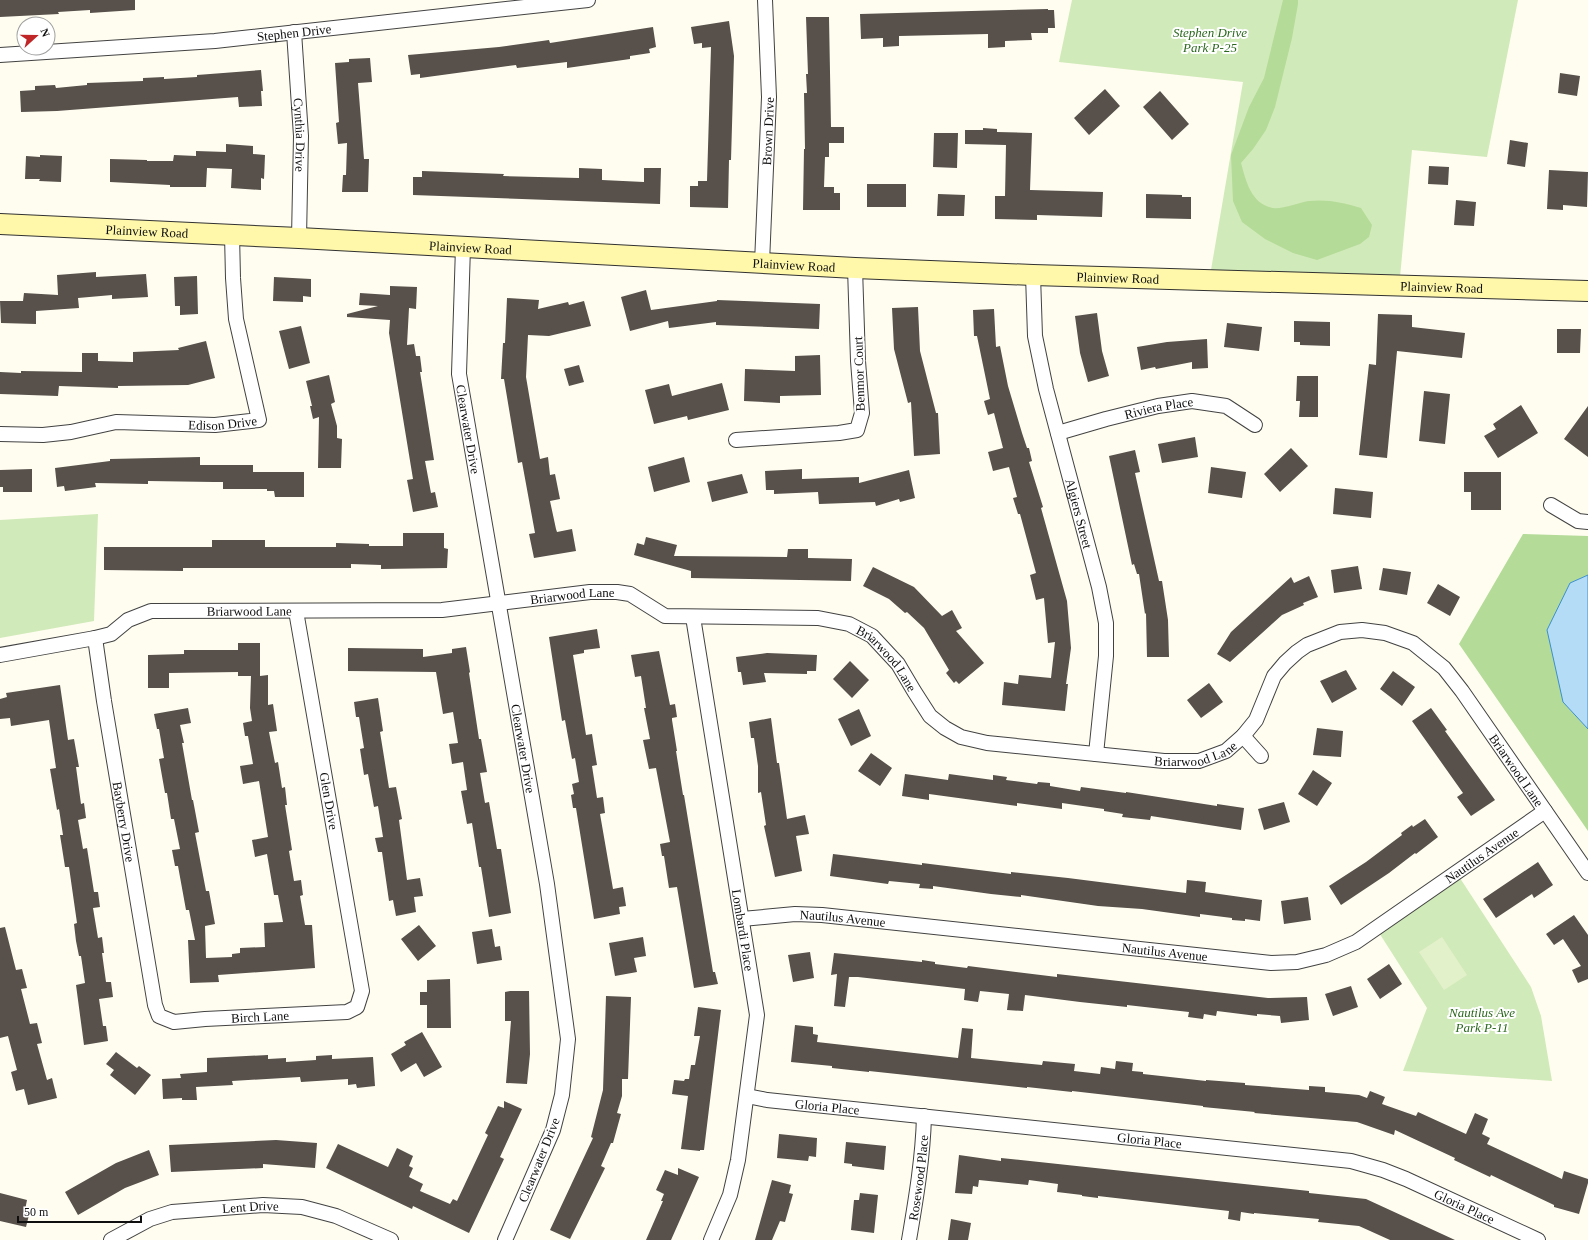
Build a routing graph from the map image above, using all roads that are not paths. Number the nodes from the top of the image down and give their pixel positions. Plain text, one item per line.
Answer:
1 (588, 0) edge
2 (765, 0) edge
3 (294, 32) junction
4 (0, 55) edge
5 (0, 224) edge
6 (232, 234) junction
7 (300, 238) junction
8 (463, 247) junction
9 (762, 263) junction
10 (855, 268) junction
11 (1033, 274) junction
12 (1588, 291) edge
13 (1255, 425) dead end
14 (0, 434) edge
15 (1058, 434) junction
16 (736, 440) dead end
17 (1551, 505) dead end
18 (1588, 522) edge
19 (498, 603) junction
20 (296, 611) junction
21 (693, 617) junction
22 (95, 638) junction
23 (0, 655) edge
24 (1243, 736) junction
25 (1096, 754) junction
26 (1261, 756) dead end
27 (1545, 811) junction
28 (1588, 874) edge
29 (742, 919) junction
30 (362, 991) joint
31 (155, 1005) joint
32 (747, 1096) junction
33 (924, 1116) junction
34 (111, 1240) edge
35 (391, 1240) edge
36 (505, 1240) edge
37 (711, 1240) edge
38 (909, 1240) edge
39 (1538, 1240) edge

1 - 3 street, Stephen Drive
2 - 9 street, Brown Drive
3 - 4 street, Stephen Drive
3 - 7 street, Cynthia Drive
5 - 6 main road, Plainview Road
6 - 7 main road, Plainview Road
6 - 14 street, Edison Drive
7 - 8 main road, Plainview Road
8 - 9 main road, Plainview Road
8 - 19 street, Clearwater Drive
9 - 10 main road, Plainview Road
10 - 11 main road, Plainview Road
10 - 16 street, Benmor Court
11 - 12 main road, Plainview Road
11 - 15 street, Algiers Street
13 - 15 street, Riviera Place
15 - 25 street, Algiers Street
17 - 18 street
19 - 20 street, Briarwood Lane
19 - 21 street, Briarwood Lane
19 - 36 street, Clearwater Drive
20 - 22 street, Briarwood Lane
20 - 30 street, Glen Drive
21 - 25 street, Briarwood Lane
21 - 29 street, Lombardi Place
22 - 23 street, Briarwood Lane
22 - 31 street, Bayberry Drive
24 - 25 street, Briarwood Lane
24 - 26 street
24 - 27 street, Briarwood Lane
27 - 28 street, Briarwood Lane
27 - 29 street, Nautilus Avenue
29 - 32 street, Lombardi Place
30 - 31 street, Birch Lane
32 - 33 street, Gloria Place
32 - 37 street, Lombardi Place
33 - 38 street, Rosewood Place
33 - 39 street, Gloria Place
34 - 35 street, Lent Drive

